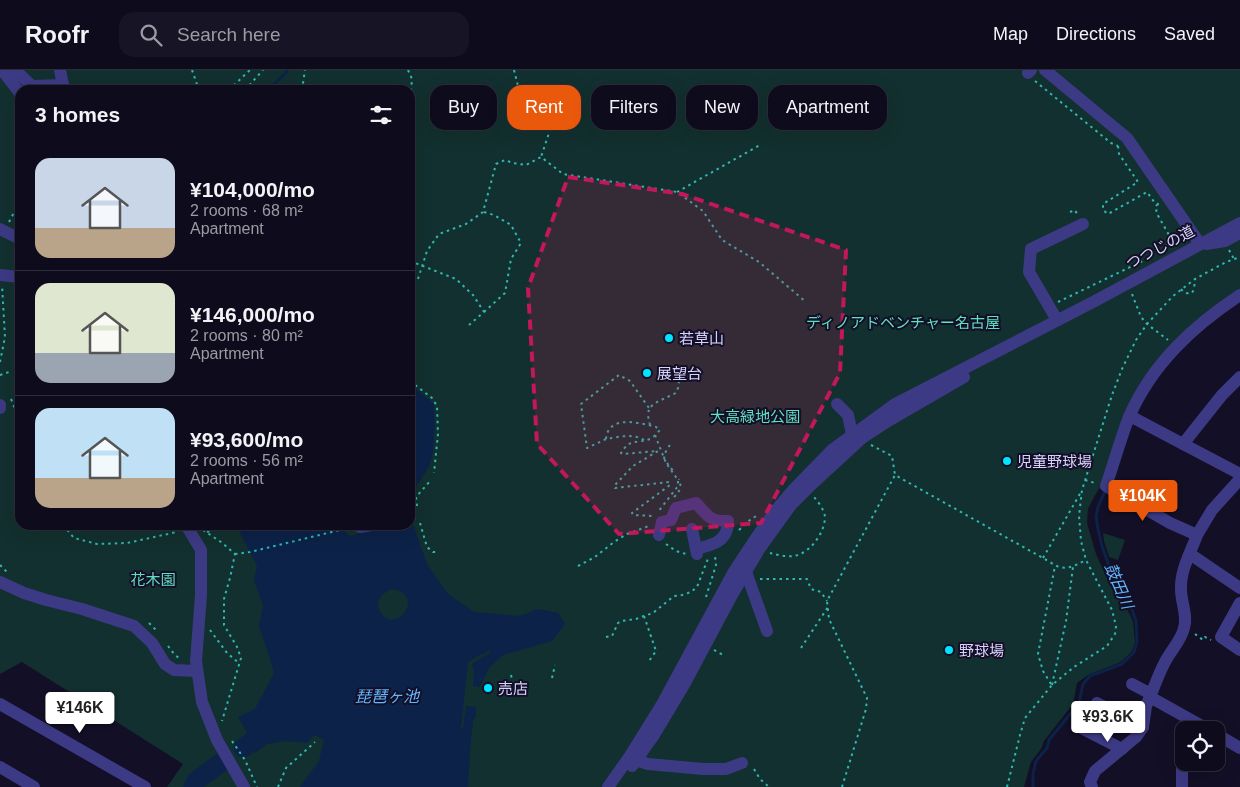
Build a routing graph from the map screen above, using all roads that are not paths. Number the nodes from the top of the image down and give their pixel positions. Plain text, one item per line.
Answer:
1 (2, 70) edge
2 (15, 70) edge
3 (60, 70) edge
4 (1034, 72) edge
5 (31, 85) edge
6 (63, 85) edge
7 (15, 87) edge
8 (1240, 223) edge
9 (1082, 224) dead end
10 (2, 230) edge
11 (1240, 234) edge
12 (15, 236) edge
13 (1200, 244) junction
14 (1, 275) edge
15 (15, 276) edge
16 (1240, 294) edge
17 (1102, 298) junction
18 (1057, 320) junction
19 (1240, 377) edge
20 (838, 404) dead end
21 (1130, 416) junction
22 (852, 434) junction
23 (1183, 444) junction
24 (1240, 474) edge
25 (1240, 479) edge
26 (692, 529) dead end
27 (183, 530) edge
28 (660, 535) road end
29 (1197, 535) junction
30 (1190, 554) junction
31 (746, 572) junction
32 (0, 582) edge
33 (1240, 588) edge
34 (1240, 603) edge
35 (767, 631) dead end
36 (1240, 650) edge
37 (197, 671) junction
38 (1132, 684) dead end
39 (1150, 695) junction
40 (1097, 703) dead end
41 (0, 704) edge
42 (1193, 721) edge
43 (1143, 727) junction
44 (1082, 729) dead end
45 (1225, 740) edge
46 (1240, 748) edge
47 (1122, 750) junction
48 (629, 758) junction
49 (742, 763) dead end
50 (0, 768) edge
51 (1182, 771) edge
52 (34, 787) edge
53 (146, 787) edge
54 (244, 787) edge
55 (608, 787) edge
56 (618, 787) edge
57 (1092, 787) edge
58 (1182, 787) edge

1 - 7 street
2 - 5 street
3 - 6 street
4 - 13 street
8 - 13 street, つつじの道
9 - 18 street
10 - 12 street
11 - 13 street
13 - 17 street, つつじの道
13 - 17 street
14 - 15 street
16 - 21 street
17 - 18 street
17 - 31 street
18 - 22 street
19 - 23 street
20 - 22 street
21 - 23 street
21 - 29 street
22 - 48 street
23 - 24 street
25 - 29 street
26 - 28 street
27 - 37 street
29 - 30 street
30 - 33 street
30 - 39 street
31 - 35 street
31 - 48 street
32 - 37 street
34 - 36 street
37 - 54 street
38 - 39 street
39 - 42 street
39 - 43 street
40 - 43 street
41 - 53 street
43 - 47 street
44 - 47 street
45 - 46 street
47 - 57 street
48 - 49 street
48 - 55 street
48 - 56 street
50 - 52 street
51 - 58 street

